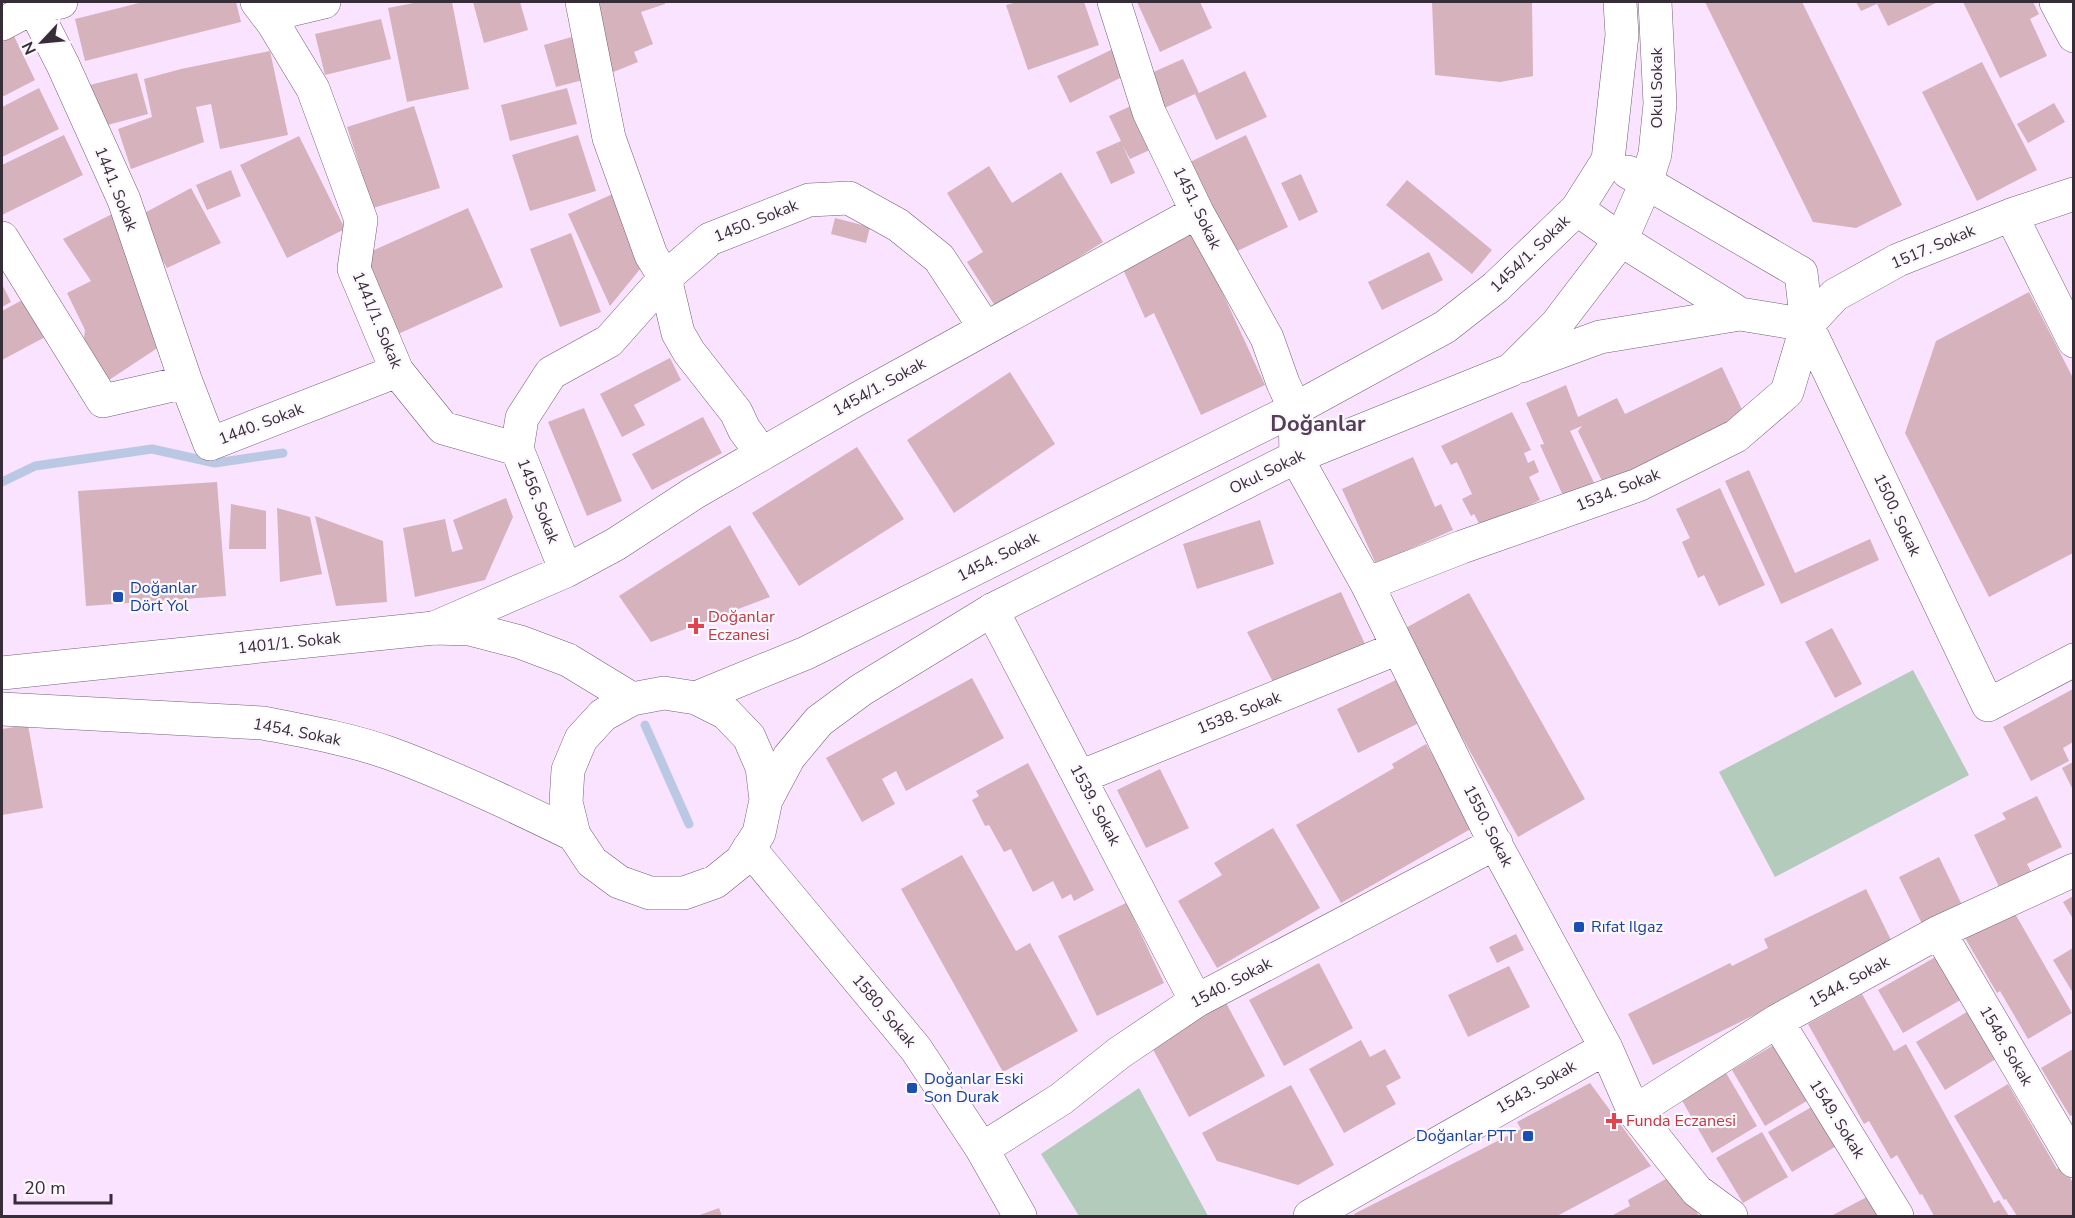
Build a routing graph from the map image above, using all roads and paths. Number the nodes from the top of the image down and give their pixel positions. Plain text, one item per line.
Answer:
1 (257, 2) edge
2 (274, 2) edge
3 (324, 2) edge
4 (582, 2) edge
5 (1114, 2) edge
6 (1620, 2) edge
7 (1655, 2) edge
8 (2056, 2) edge
9 (42, 4) edge
10 (2, 24) edge
11 (2073, 36) edge
12 (1608, 160) junction
13 (1646, 183) junction
14 (2073, 194) edge
15 (1577, 209) junction
16 (1197, 212) junction
17 (2010, 215) junction
18 (2, 238) edge
19 (1621, 240) junction
20 (665, 278) junction
21 (1740, 314) junction
22 (1807, 324) junction
23 (985, 328) junction
24 (2073, 341) edge
25 (1511, 370) junction
26 (397, 371) junction
27 (186, 382) junction
28 (1296, 409) junction
29 (517, 449) junction
30 (762, 454) junction
31 (1296, 457) junction
32 (566, 571) junction
33 (1367, 584) junction
34 (992, 610) junction
35 (434, 628) junction
36 (1398, 648) junction
37 (2073, 660) edge
38 (2, 673) edge
39 (696, 698) junction
40 (632, 699) junction
41 (2, 709) edge
42 (1080, 777) junction
43 (766, 801) junction
44 (574, 835) junction
45 (1496, 843) junction
46 (749, 848) junction
47 (2073, 870) edge
48 (1939, 932) junction
49 (1196, 1001) junction
50 (1777, 1021) junction
51 (1606, 1048) junction
52 (1634, 1112) junction
53 (982, 1149) junction
54 (2073, 1161) edge
55 (1020, 1216) edge
56 (1310, 1216) edge
57 (1731, 1216) edge
58 (1897, 1216) edge

1 - 26 street, 1441/1. Sokak
2 - 3 street
4 - 20 street
5 - 16 street, 1451. Sokak
6 - 12 street, 1454/1. Sokak
7 - 13 street, Okul Sokak
8 - 11 street
9 - 10 street
9 - 27 street, 1441. Sokak
12 - 13 street
12 - 15 street, 1454/1. Sokak
13 - 19 street, Okul Sokak
13 - 22 street
14 - 17 street, 1517. Sokak
15 - 19 street
15 - 28 street, 1454/1. Sokak
16 - 23 street, 1454/1. Sokak
16 - 28 street, 1451. Sokak
17 - 22 street, 1517. Sokak
17 - 24 street
18 - 27 street
19 - 21 street
19 - 25 street, Okul Sokak
20 - 23 street, 1450. Sokak
20 - 29 street, 1456. Sokak
20 - 30 street
21 - 22 street
21 - 25 street
22 - 33 street, 1534. Sokak
22 - 37 street, 1500. Sokak
23 - 30 street, 1454/1. Sokak
25 - 31 street, Okul Sokak
26 - 27 street, 1440. Sokak
26 - 29 street, 1441/1. Sokak
28 - 31 street, 1550. Sokak
28 - 39 street, 1454. Sokak
29 - 32 street, 1456. Sokak
30 - 32 street, 1454/1. Sokak
31 - 33 street, 1550. Sokak
31 - 34 street, Okul Sokak
32 - 35 street, 1401/1. Sokak
33 - 36 street, 1550. Sokak
34 - 42 street, 1539. Sokak
34 - 43 street, Okul Sokak
35 - 38 street, 1401/1. Sokak
35 - 40 street
36 - 42 street, 1538. Sokak
36 - 45 street, 1550. Sokak
39 - 40 street
39 - 43 street
40 - 44 street
41 - 44 street, 1454. Sokak
42 - 49 street, 1539. Sokak
43 - 46 street
44 - 46 street
45 - 49 street, 1540. Sokak
45 - 51 street, 1550. Sokak
46 - 53 street, 1580. Sokak
47 - 48 street, 1544. Sokak
48 - 50 street, 1544. Sokak
48 - 54 street, 1548. Sokak
49 - 53 street, 1540. Sokak
50 - 52 street, 1544. Sokak
50 - 58 street, 1549. Sokak
51 - 52 street, 1550. Sokak
51 - 56 street, 1543. Sokak
52 - 57 street, 1550. Sokak
53 - 55 street, 1580. Sokak

